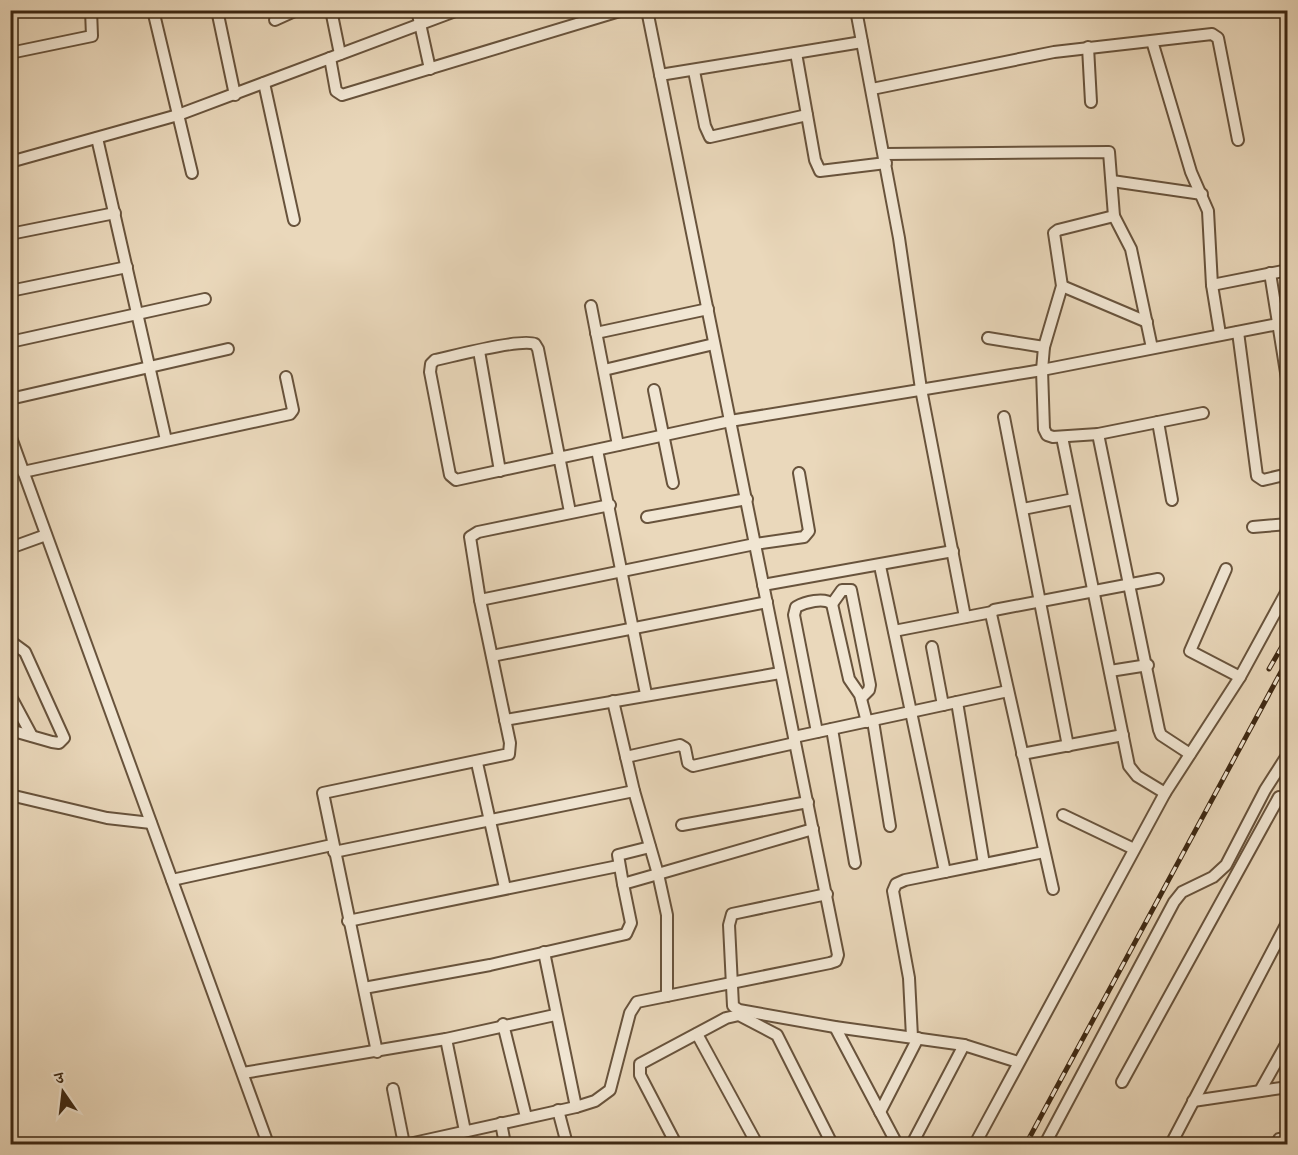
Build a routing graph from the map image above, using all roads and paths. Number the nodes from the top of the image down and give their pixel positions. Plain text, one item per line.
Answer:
1 (91, 10) edge
2 (153, 10) edge
3 (217, 10) edge
4 (297, 10) edge
5 (331, 10) edge
6 (417, 10) edge
7 (458, 10) edge
8 (623, 10) edge
9 (647, 10) edge
10 (856, 10) edge
11 (275, 20) dead end
12 (420, 24) junction
13 (1152, 41) junction
14 (862, 42) junction
15 (1088, 47) junction
16 (10, 53) edge
17 (796, 53) junction
18 (335, 56) junction
19 (430, 69) junction
20 (694, 71) junction
21 (660, 75) junction
22 (264, 83) junction
23 (872, 89) junction
24 (235, 95) junction
25 (1091, 102) dead end
26 (807, 115) junction
27 (177, 116) junction
28 (97, 138) junction
29 (1238, 140) dead end
30 (886, 158) junction
31 (10, 162) edge
32 (192, 173) dead end
33 (1112, 181) junction
34 (1202, 194) junction
35 (115, 213) junction
36 (1114, 216) junction
37 (294, 220) dead end
38 (10, 234) edge
39 (127, 267) junction
40 (1287, 270) edge
41 (1270, 273) junction
42 (1212, 285) junction
43 (1062, 286) junction
44 (10, 291) edge
45 (205, 299) dead end
46 (591, 306) dead end
47 (708, 309) junction
48 (136, 313) junction
49 (1147, 322) junction
50 (1278, 324) junction
51 (1238, 332) junction
52 (596, 333) junction
53 (1220, 334) junction
54 (988, 338) dead end
55 (10, 342) edge
56 (714, 344) junction
57 (1044, 347) junction
58 (1152, 348) junction
59 (228, 349) dead end
60 (479, 351) junction
61 (149, 366) junction
62 (604, 370) junction
63 (1042, 370) junction
64 (286, 377) dead end
65 (1287, 385) edge
66 (921, 389) junction
67 (654, 390) dead end
68 (10, 399) edge
69 (1203, 413) dead end
70 (1004, 417) dead end
71 (730, 421) junction
72 (1158, 422) junction
73 (1098, 434) junction
74 (663, 435) junction
75 (1062, 437) junction
76 (166, 440) junction
77 (12, 442) edge
78 (618, 445) junction
79 (597, 450) junction
80 (559, 457) junction
81 (500, 471) junction
82 (23, 472) junction
83 (799, 473) dead end
84 (1287, 474) edge
85 (673, 483) dead end
86 (747, 499) junction
87 (1074, 499) junction
88 (1172, 500) dead end
89 (610, 505) junction
90 (1023, 509) junction
91 (570, 512) junction
92 (647, 517) dead end
93 (1287, 524) edge
94 (1253, 527) dead end
95 (46, 535) junction
96 (755, 544) junction
97 (10, 548) edge
98 (953, 551) junction
99 (880, 566) junction
100 (1226, 569) dead end
101 (621, 570) junction
102 (1158, 579) dead end
103 (1129, 584) junction
104 (763, 585) junction
105 (1287, 589) edge
106 (1092, 590) junction
107 (480, 600) junction
108 (1040, 600) junction
109 (767, 602) junction
110 (832, 604) junction
111 (992, 612) junction
112 (965, 617) junction
113 (632, 628) junction
114 (894, 631) junction
115 (10, 641) edge
116 (932, 646) dead end
117 (492, 656) junction
118 (1148, 665) junction
119 (1110, 671) junction
120 (780, 673) junction
121 (1240, 677) junction
122 (1008, 691) junction
123 (646, 694) junction
124 (10, 695) edge
125 (861, 698) junction
126 (613, 701) junction
127 (957, 702) junction
128 (943, 705) junction
129 (911, 712) junction
130 (506, 720) junction
131 (870, 721) junction
132 (832, 729) junction
133 (10, 730) edge
134 (817, 732) junction
135 (1123, 735) junction
136 (32, 736) junction
137 (795, 740) junction
138 (1068, 746) junction
139 (1022, 754) junction
140 (1190, 754) junction
141 (626, 757) junction
142 (1286, 758) edge
143 (477, 763) junction
144 (1265, 790) junction
145 (634, 791) junction
146 (1166, 793) junction
147 (10, 795) edge
148 (1283, 800) edge
149 (808, 802) junction
150 (1063, 815) dead end
151 (489, 820) junction
152 (151, 823) junction
153 (682, 825) dead end
154 (890, 826) dead end
155 (813, 829) junction
156 (650, 847) junction
157 (333, 848) junction
158 (1134, 849) junction
159 (1044, 852) junction
160 (855, 863) dead end
161 (984, 864) junction
162 (618, 866) junction
163 (945, 872) junction
164 (658, 874) junction
165 (172, 880) junction
166 (623, 884) junction
167 (505, 888) junction
168 (1053, 888) dead end
169 (827, 894) junction
170 (348, 921) junction
171 (1287, 921) edge
172 (544, 952) junction
173 (733, 984) junction
174 (364, 988) junction
175 (666, 996) junction
176 (555, 1015) junction
177 (503, 1024) junction
178 (835, 1027) junction
179 (697, 1034) junction
180 (915, 1038) junction
181 (446, 1039) junction
182 (1287, 1041) edge
183 (963, 1045) junction
184 (377, 1052) junction
185 (1018, 1062) junction
186 (243, 1073) junction
187 (1122, 1082) dead end
188 (1287, 1087) edge
189 (393, 1089) dead end
190 (1260, 1091) junction
191 (1193, 1101) junction
192 (576, 1107) junction
193 (558, 1110) junction
194 (879, 1112) junction
195 (526, 1117) junction
196 (501, 1123) junction
197 (465, 1131) junction
198 (437, 1141) edge
199 (268, 1144) edge
200 (404, 1144) edge
201 (409, 1144) edge
202 (505, 1144) edge
203 (567, 1144) edge
204 (676, 1144) edge
205 (757, 1144) edge
206 (832, 1144) edge
207 (897, 1144) edge
208 (912, 1144) edge
209 (975, 1144) edge
210 (1045, 1144) edge
211 (1171, 1144) edge

1 - 16 street
2 - 27 street
3 - 24 street
4 - 11 street
5 - 18 street
6 - 12 street
7 - 12 street
8 - 19 street
9 - 21 street
10 - 14 street
12 - 18 street
12 - 19 street
13 - 15 street
13 - 29 street
13 - 34 street
14 - 17 street
14 - 23 street
15 - 23 street
15 - 25 street
17 - 20 street
17 - 26 street
18 - 19 street
18 - 22 street
20 - 21 street
20 - 26 street
21 - 47 street
22 - 24 street
22 - 37 street
23 - 30 street
24 - 27 street
26 - 30 street
27 - 28 street
27 - 32 street
28 - 31 street
28 - 35 street
30 - 33 street
30 - 66 street
33 - 34 street
33 - 36 street
34 - 42 street
35 - 38 street
35 - 39 street
36 - 43 street
36 - 49 street
39 - 44 street
39 - 48 street
40 - 41 street
41 - 42 street
41 - 50 street
42 - 53 street
43 - 49 street
43 - 57 street
45 - 48 street
46 - 52 street
47 - 52 street
47 - 56 street
48 - 55 street
48 - 61 street
49 - 58 street
50 - 51 street
50 - 65 street
51 - 53 street
51 - 84 street
52 - 62 street
53 - 58 street
54 - 57 street
56 - 62 street
56 - 71 street
57 - 63 street
58 - 63 street
59 - 61 street
60 - 80 street
60 - 81 street
60 - 81 street
61 - 68 street
61 - 76 street
62 - 78 street
63 - 66 street
63 - 75 street
64 - 76 street
66 - 71 street
66 - 98 street
67 - 74 street
69 - 72 street
70 - 90 street
71 - 74 street
71 - 86 street
72 - 73 street
72 - 88 street
73 - 75 street
73 - 103 street
74 - 78 street
74 - 85 street
75 - 87 street
76 - 82 street
77 - 82 street
78 - 79 street
79 - 80 street
79 - 89 street
80 - 81 street
80 - 91 street
82 - 95 street
83 - 96 street
86 - 92 street
86 - 96 street
87 - 90 street
87 - 106 street
89 - 91 street
89 - 101 street
90 - 108 street
91 - 107 street
93 - 94 street
95 - 97 street
95 - 152 street
96 - 101 street
96 - 104 street
98 - 99 street
98 - 112 street
99 - 104 street
99 - 114 street
100 - 121 street
101 - 107 street
101 - 113 street
102 - 103 street
103 - 106 street
103 - 118 street
104 - 109 street
105 - 121 street
106 - 108 street
106 - 119 street
107 - 117 street
108 - 111 street
108 - 138 street
109 - 113 street
109 - 120 street
110 - 125 street
110 - 125 street
110 - 134 street
111 - 112 street
111 - 122 street
112 - 114 street
113 - 117 street
113 - 123 street
114 - 129 street
115 - 136 street
116 - 128 street
117 - 130 street
118 - 119 street
118 - 140 street
119 - 135 street
120 - 123 street
120 - 137 street
121 - 140 street
122 - 127 street
122 - 139 street
123 - 126 street
124 - 136 street
125 - 131 street
126 - 130 street
126 - 141 street
127 - 128 street
127 - 161 street
128 - 129 street
129 - 131 street
129 - 163 street
130 - 143 street
131 - 132 street
131 - 154 street
132 - 134 street
132 - 160 street
133 - 136 street
134 - 137 street
135 - 138 street
135 - 146 street
137 - 141 street
137 - 149 street
138 - 139 street
139 - 159 street
140 - 146 street
141 - 145 street
142 - 144 street
143 - 151 street
143 - 157 street
144 - 148 street
144 - 210 street
145 - 151 street
145 - 156 street
146 - 158 street
147 - 152 street
148 - 187 street
149 - 153 street
149 - 155 street
150 - 158 street
151 - 157 street
151 - 167 street
152 - 165 street
155 - 164 street
155 - 169 street
156 - 162 street
156 - 164 street
157 - 165 street
157 - 170 street
158 - 185 street
159 - 161 street
159 - 168 street
161 - 163 street
162 - 166 street
162 - 167 street
163 - 180 street
164 - 166 street
164 - 175 street
165 - 186 street
166 - 172 street
167 - 170 street
169 - 173 street
169 - 173 street
170 - 174 street
171 - 191 street
172 - 174 street
172 - 176 street
173 - 175 street
173 - 178 street
174 - 184 street
175 - 192 street
176 - 177 street
176 - 192 street
177 - 181 street
177 - 195 street
178 - 180 street
178 - 194 street
179 - 204 street
179 - 205 street
179 - 206 street
180 - 183 street
180 - 194 street
181 - 184 street
181 - 197 street
182 - 190 street
183 - 185 street
183 - 208 street
184 - 186 street
185 - 209 street
186 - 199 street
188 - 190 street
189 - 200 street
190 - 191 street
191 - 211 street
192 - 193 street
193 - 195 street
193 - 203 street
194 - 207 street
195 - 196 street
196 - 197 street
196 - 202 street
197 - 198 street
198 - 201 street

